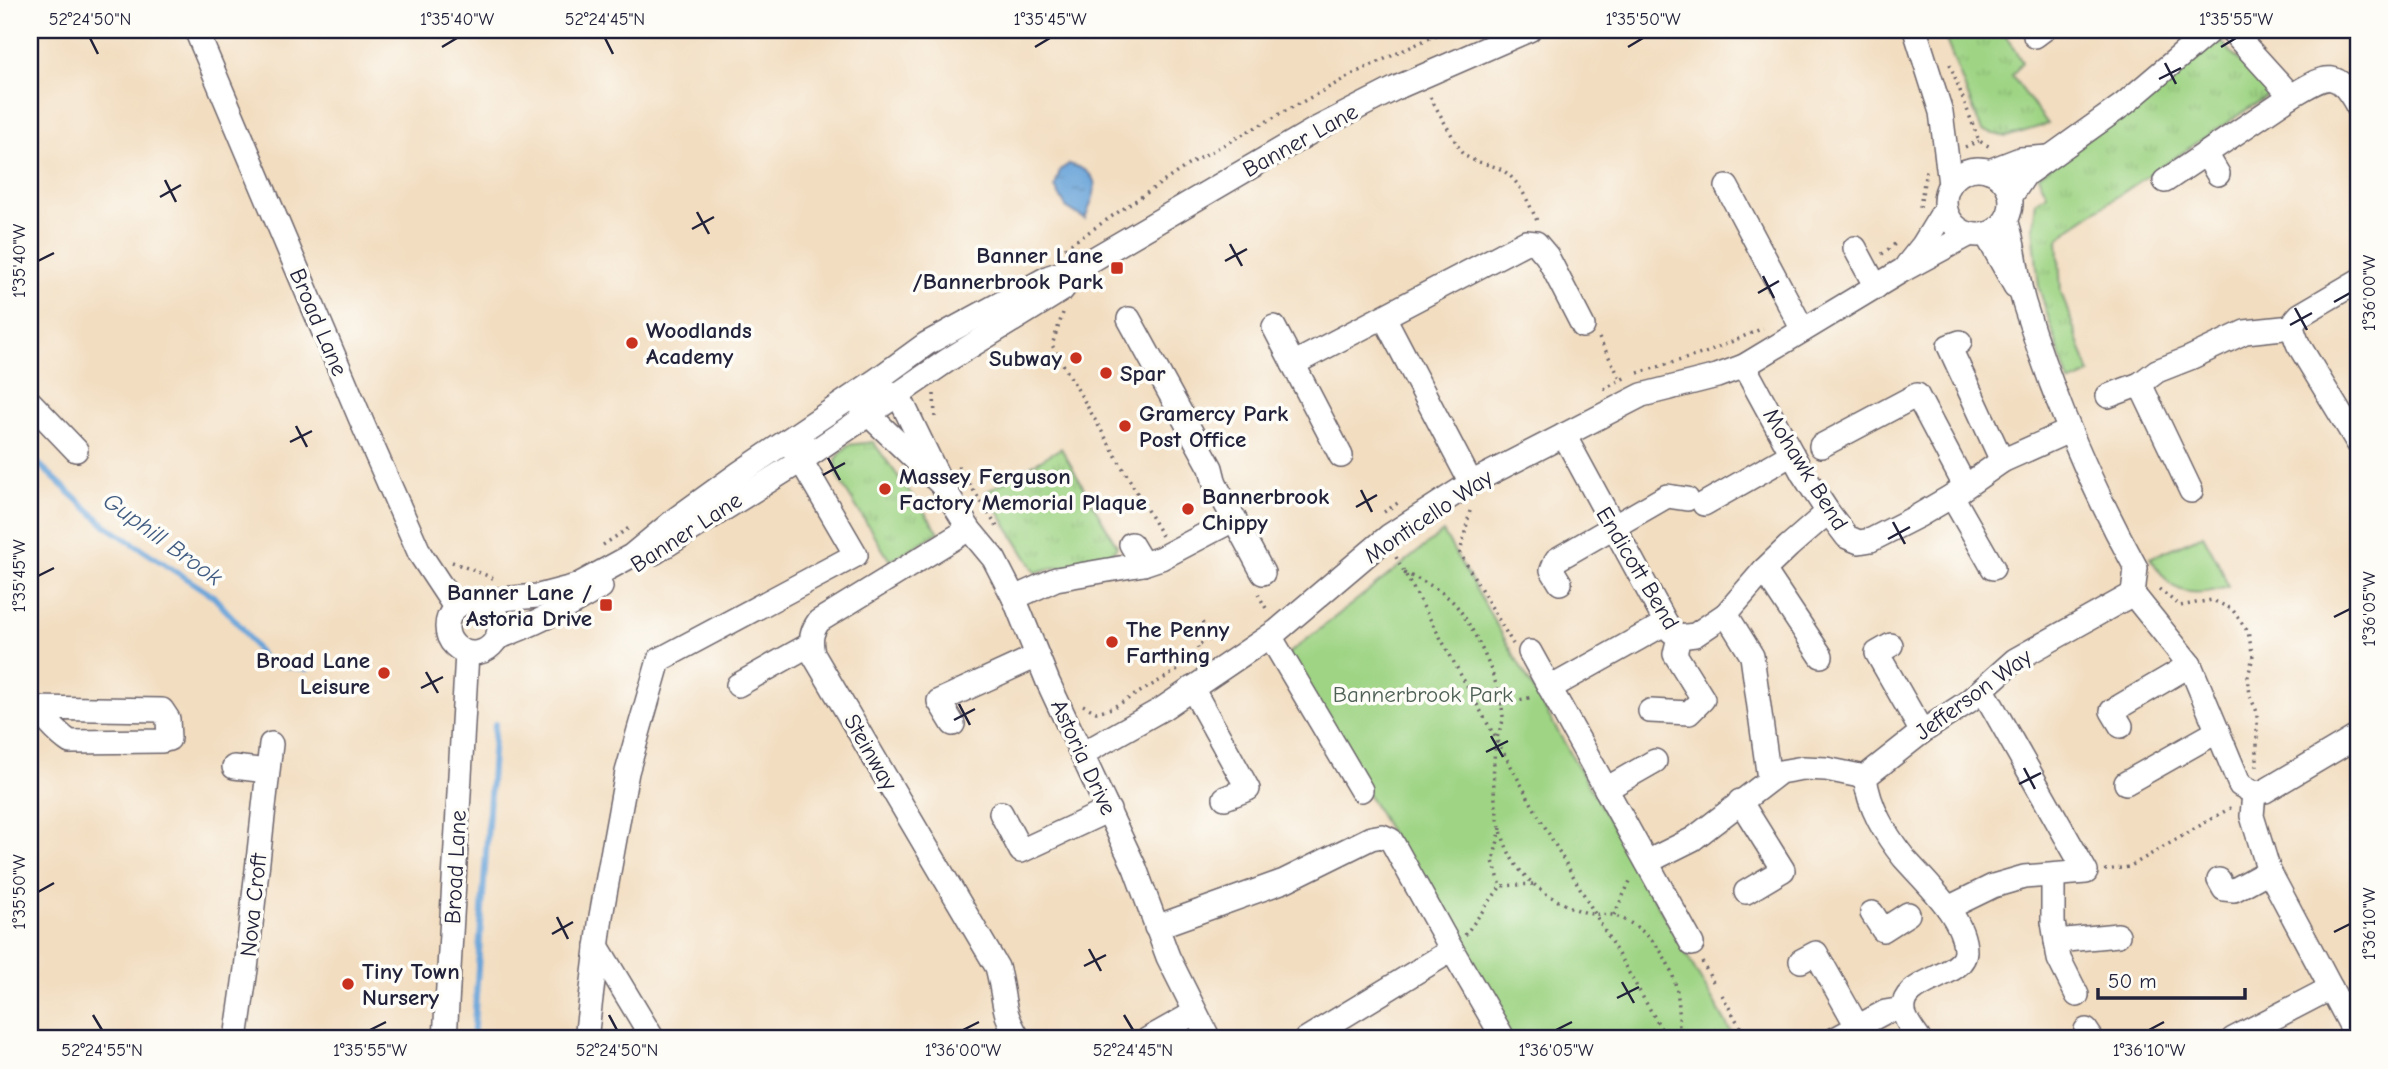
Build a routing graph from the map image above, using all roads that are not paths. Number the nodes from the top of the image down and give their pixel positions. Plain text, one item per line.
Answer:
1 (196, 30) edge
2 (1529, 30) edge
3 (1915, 30) edge
4 (2211, 30) edge
5 (2231, 30) edge
6 (2291, 96) junction
7 (2358, 107) edge
8 (1941, 112) junction
9 (2206, 154) junction
10 (2051, 157) junction
11 (1982, 170) junction
12 (2218, 174) dead end
13 (2165, 181) dead end
14 (1950, 184) junction
15 (1727, 187) dead end
16 (2011, 196) junction
17 (1945, 209) junction
18 (2006, 220) junction
19 (1978, 234) junction
20 (1855, 248) dead end
21 (1080, 267) junction
22 (1903, 270) junction
23 (1871, 277) junction
24 (2358, 281) edge
25 (2024, 300) junction
26 (1384, 317) junction
27 (1129, 319) dead end
28 (1798, 321) junction
29 (1583, 326) dead end
30 (1274, 327) dead end
31 (2292, 327) junction
32 (1961, 342) dead end
33 (1293, 364) junction
34 (1744, 366) junction
35 (2140, 384) junction
36 (898, 394) junction
37 (2109, 396) dead end
38 (30, 402) edge
39 (862, 404) junction
40 (2069, 431) junction
41 (1564, 435) junction
42 (789, 440) junction
43 (2358, 443) edge
44 (1821, 446) dead end
45 (76, 450) dead end
46 (1792, 454) junction
47 (1341, 456) dead end
48 (802, 460) junction
49 (2002, 461) junction
50 (1471, 483) junction
51 (942, 485) junction
52 (1959, 491) junction
53 (2191, 491) dead end
54 (1828, 513) junction
55 (1235, 519) junction
56 (1613, 528) junction
57 (969, 529) junction
58 (1131, 544) dead end
59 (1143, 564) junction
60 (1993, 568) dead end
61 (1764, 570) junction
62 (1260, 582) road end
63 (1560, 583) dead end
64 (2135, 584) junction
65 (1014, 598) junction
66 (478, 601) junction
67 (455, 607) junction
68 (1726, 614) junction
69 (1264, 626) junction
70 (1673, 630) junction
71 (497, 638) junction
72 (811, 644) junction
73 (1891, 645) dead end
74 (1530, 652) road end
75 (467, 653) junction
76 (1037, 656) junction
77 (1821, 656) dead end
78 (2190, 665) junction
79 (738, 685) dead end
80 (1192, 688) junction
81 (1550, 688) junction
82 (1983, 690) junction
83 (32, 708) edge
84 (1650, 711) dead end
85 (953, 724) dead end
86 (2120, 726) dead end
87 (2218, 731) junction
88 (1922, 732) junction
89 (2358, 736) edge
90 (271, 744) dead end
91 (1082, 754) junction
92 (1655, 761) dead end
93 (234, 767) dead end
94 (267, 771) junction
95 (1865, 777) junction
96 (1769, 779) junction
97 (2126, 783) dead end
98 (1606, 789) junction
99 (1362, 790) dead end
100 (2254, 793) junction
101 (1225, 798) dead end
102 (1740, 801) junction
103 (1109, 810) junction
104 (1001, 813) dead end
105 (1647, 862) junction
106 (2269, 871) junction
107 (2053, 876) junction
108 (2219, 880) dead end
109 (1746, 892) dead end
110 (1929, 905) junction
111 (1872, 913) dead end
112 (1156, 927) junction
113 (2118, 935) dead end
114 (2056, 942) junction
115 (1692, 944) dead end
116 (597, 946) junction
117 (1452, 950) junction
118 (1816, 953) dead end
119 (2331, 988) junction
120 (2077, 995) dead end
121 (1903, 1009) junction
122 (1194, 1013) junction
123 (1857, 1026) junction
124 (591, 1033) edge
125 (1501, 1034) dead end
126 (236, 1039) edge
127 (445, 1039) edge
128 (653, 1039) edge
129 (1019, 1039) edge
130 (1148, 1039) edge
131 (1209, 1039) edge
132 (1306, 1039) edge
133 (1835, 1039) edge
134 (1919, 1039) edge
135 (2233, 1039) edge
136 (2358, 1039) edge

1 - 67 street, Broad Lane
2 - 21 street, Banner Lane
3 - 8 street
4 - 10 street
5 - 6 street
6 - 7 street
6 - 9 street
8 - 11 street
8 - 14 street
9 - 12 street
9 - 13 street
10 - 11 street
10 - 16 street
11 - 14 street
11 - 16 street
14 - 17 street
15 - 28 street
16 - 18 street
17 - 19 street
17 - 22 street, Monticello Way
18 - 19 street
18 - 25 street
19 - 22 street, Monticello Way
19 - 25 street
20 - 23 street
21 - 36 street, Banner Lane
21 - 39 street, Banner Lane
22 - 23 street, Monticello Way
23 - 28 street, Monticello Way
24 - 31 street
25 - 40 street
26 - 29 street
26 - 33 street
26 - 50 street
27 - 55 street
28 - 34 street, Monticello Way
30 - 33 street
31 - 35 street
31 - 43 street
32 - 49 street
33 - 47 street
34 - 41 street, Monticello Way
34 - 46 street, Mohawk Bend
35 - 37 street
35 - 53 street
36 - 39 street, Banner Lane
36 - 51 street, Astoria Drive
38 - 45 street
39 - 42 street, Banner Lane
39 - 48 street, Banner Lane
39 - 51 street, Astoria Drive
40 - 49 street, Mohawk Bend
40 - 64 street
41 - 50 street, Monticello Way
41 - 56 street, Endicott Bend
42 - 48 street
42 - 66 street, Banner Lane
44 - 52 street
46 - 54 street, Mohawk Bend
46 - 56 street
48 - 71 street, Banner Lane
48 - 116 street
49 - 52 street, Mohawk Bend
50 - 69 street, Monticello Way
51 - 57 street, Astoria Drive
52 - 54 street, Mohawk Bend
52 - 60 street
54 - 61 street, Endicott Bend
55 - 59 street
55 - 62 street
56 - 63 street
56 - 70 street, Endicott Bend
57 - 65 street, Astoria Drive
57 - 72 street
58 - 59 street
59 - 65 street
61 - 68 street, Endicott Bend
61 - 77 street
64 - 78 street
64 - 82 street, Jefferson Way
65 - 76 street, Astoria Drive
66 - 67 street
66 - 71 street
67 - 75 street
68 - 70 street, Endicott Bend
68 - 96 street
69 - 80 street, Monticello Way
69 - 99 street
70 - 81 street
70 - 84 street
71 - 75 street
72 - 79 street
72 - 129 street, Steinway
73 - 88 street
74 - 81 street
75 - 127 street, Broad Lane
76 - 85 street
76 - 91 street, Astoria Drive
78 - 86 street
78 - 87 street
80 - 91 street, Monticello Way
80 - 101 street
81 - 98 street
82 - 88 street, Jefferson Way
82 - 107 street
83 - 83 street
87 - 97 street
87 - 100 street
88 - 95 street, Jefferson Way
89 - 100 street
90 - 94 street, Nova Croft
91 - 103 street, Astoria Drive
92 - 98 street
93 - 94 street
94 - 126 street, Nova Croft
95 - 96 street
95 - 110 street
96 - 102 street
98 - 105 street
100 - 106 street
102 - 105 street
102 - 109 street
103 - 104 street
103 - 112 street, Astoria Drive
105 - 115 street
106 - 108 street
106 - 119 street
107 - 110 street
107 - 114 street
110 - 111 street
110 - 121 street
112 - 117 street
112 - 122 street, Astoria Drive
113 - 114 street
114 - 120 street
116 - 124 street
116 - 128 street
117 - 125 street
117 - 132 street
118 - 123 street
119 - 135 street
119 - 136 street
121 - 123 street
121 - 134 street
122 - 130 street
122 - 131 street, Astoria Drive
123 - 133 street

